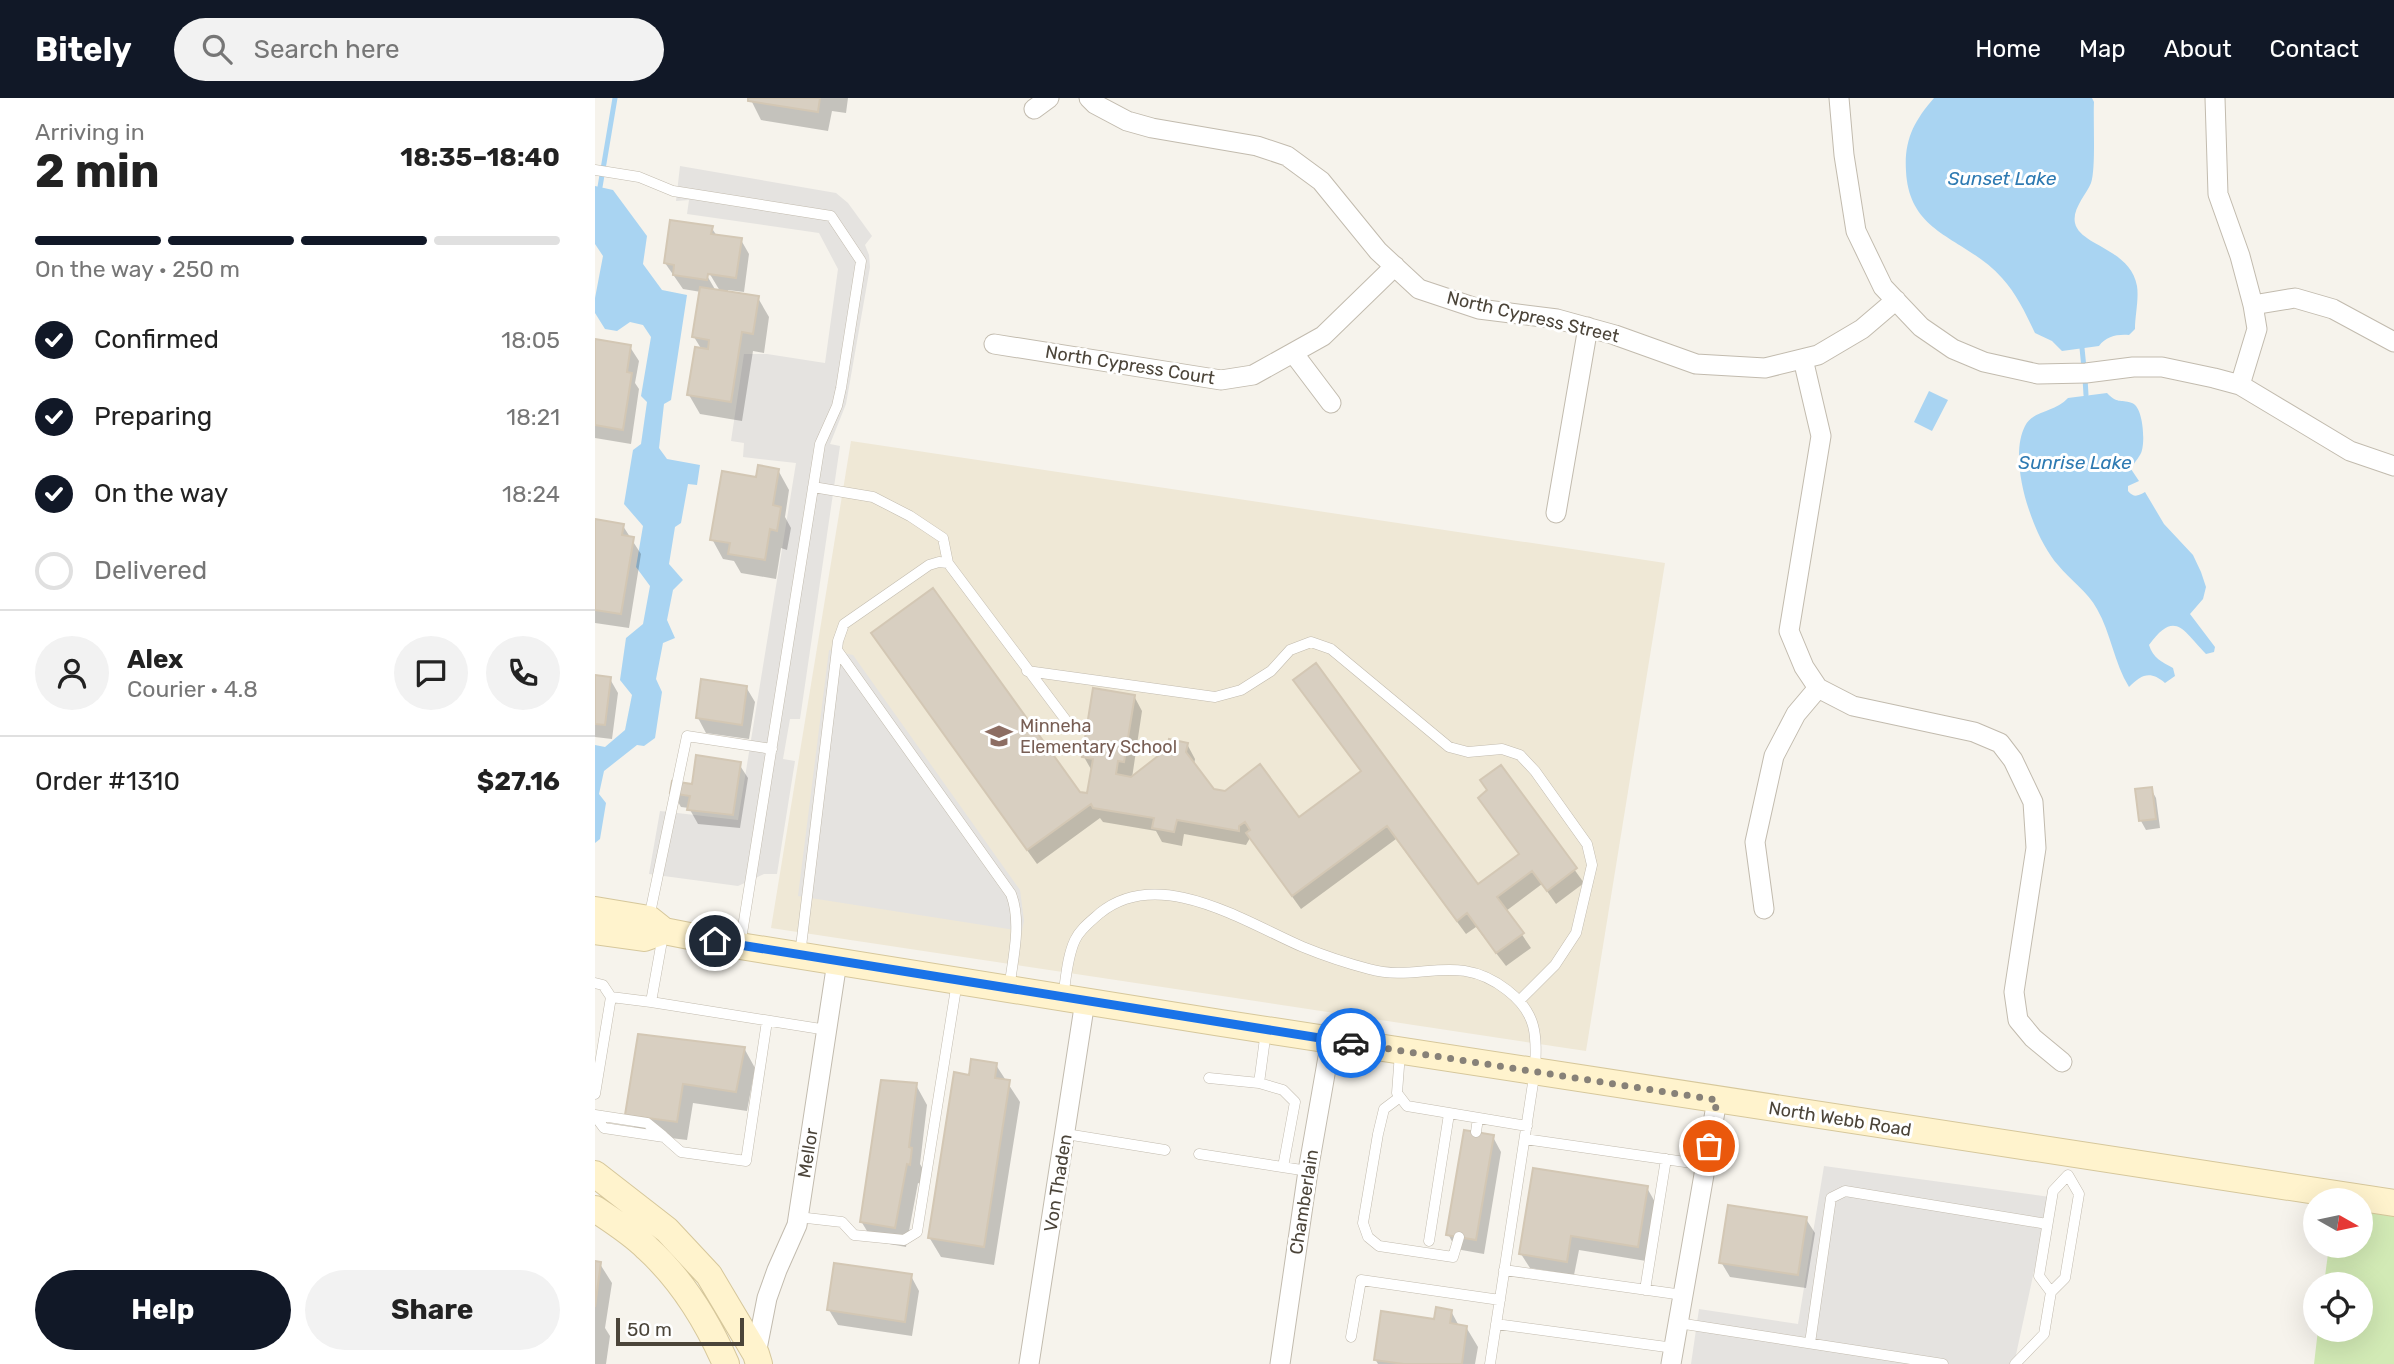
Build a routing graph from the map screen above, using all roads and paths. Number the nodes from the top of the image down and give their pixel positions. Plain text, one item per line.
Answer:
1 (1089, 98) edge
2 (1839, 98) edge
3 (2215, 98) edge
4 (595, 170) edge
5 (1395, 266) junction
6 (1896, 300) junction
7 (2253, 304) junction
8 (1588, 327) junction
9 (2394, 342) edge
10 (994, 344) dead end
11 (1294, 354) junction
12 (1803, 359) junction
13 (2240, 385) junction
14 (1331, 403) dead end
15 (2394, 466) edge
16 (813, 487) junction
17 (1556, 513) dead end
18 (948, 563) junction
19 (837, 650) junction
20 (1027, 671) junction
21 (1818, 688) junction
22 (1068, 723) dead end
23 (772, 749) junction
24 (1764, 909) dead end
25 (595, 910) edge
26 (656, 925) junction
27 (595, 931) edge
28 (740, 946) junction
29 (799, 956) junction
30 (837, 962) junction
31 (957, 981) junction
32 (595, 983) edge
33 (1009, 989) junction
34 (611, 997) junction
35 (1074, 1000) junction
36 (1520, 1000) junction
37 (651, 1002) junction
38 (767, 1021) junction
39 (827, 1030) junction
40 (1266, 1030) junction
41 (1331, 1040) junction
42 (1400, 1050) junction
43 (2062, 1062) dead end
44 (1535, 1070) junction
45 (1209, 1078) dead end
46 (1258, 1083) junction
47 (595, 1094) edge
48 (1400, 1097) junction
49 (1717, 1100) junction
50 (1449, 1114) junction
51 (595, 1116) edge
52 (1478, 1118) junction
53 (1527, 1126) junction
54 (1476, 1132) dead end
55 (1066, 1134) junction
56 (1525, 1139) junction
57 (1165, 1150) dead end
58 (1199, 1154) dead end
59 (1666, 1159) junction
60 (1706, 1165) junction
61 (2070, 1165) junction
62 (1283, 1167) junction
63 (1308, 1171) junction
64 (595, 1174) edge
65 (2394, 1203) edge
66 (595, 1209) edge
67 (798, 1217) junction
68 (2047, 1224) junction
69 (1459, 1237) dead end
70 (1429, 1241) dead end
71 (1504, 1270) junction
72 (1645, 1290) junction
73 (2051, 1292) junction
74 (1683, 1295) junction
75 (1500, 1300) junction
76 (1678, 1323) junction
77 (1496, 1324) junction
78 (1351, 1337) dead end
79 (1810, 1343) junction
80 (758, 1353) edge
81 (1672, 1356) edge
82 (726, 1364) edge
83 (1029, 1364) edge
84 (1280, 1364) edge
85 (1490, 1364) edge
86 (1943, 1364) edge
87 (2015, 1364) edge

1 - 5 street, North Cypress Street
2 - 6 street
3 - 7 street
4 - 16 lane
5 - 8 street, North Cypress Street
5 - 11 street, North Cypress Court
6 - 12 street, North Cypress Street
6 - 13 street
7 - 9 street
7 - 13 street
8 - 12 street, North Cypress Street
8 - 17 street
10 - 11 street, North Cypress Court
11 - 14 street
12 - 21 street
13 - 15 street
16 - 18 lane
16 - 23 lane
18 - 19 lane
18 - 20 lane
19 - 29 lane
19 - 33 lane
20 - 22 lane
20 - 36 lane
21 - 24 street
21 - 43 street
23 - 26 lane
23 - 28 lane
25 - 26 main road, North Webb Road
26 - 27 main road, North Webb Road
26 - 28 main road, North Webb Road
26 - 37 lane
28 - 29 main road, North Webb Road
29 - 30 main road, North Webb Road
30 - 31 main road, North Webb Road
30 - 39 street, Mellor
31 - 33 main road, North Webb Road
31 - 67 lane
32 - 34 lane
33 - 35 main road, North Webb Road
34 - 37 lane
34 - 47 lane
35 - 36 lane
35 - 40 main road, North Webb Road
35 - 55 street, Von Thaden
36 - 44 lane
37 - 38 lane
38 - 39 lane
38 - 51 lane
39 - 67 street, Mellor
40 - 41 main road, North Webb Road
40 - 46 lane
41 - 42 main road, North Webb Road
41 - 63 street, Chamberlain
42 - 44 main road, North Webb Road
42 - 48 lane
44 - 49 main road, North Webb Road
44 - 53 lane
45 - 46 lane
46 - 62 lane
48 - 50 lane
48 - 69 lane
49 - 60 street
49 - 61 main road, North Webb Road
50 - 52 lane
50 - 70 lane
52 - 53 lane
52 - 54 lane
53 - 56 lane
55 - 57 lane
55 - 83 street, Von Thaden
56 - 59 lane
56 - 71 lane
58 - 62 lane
59 - 60 lane
59 - 72 lane
60 - 74 street
61 - 65 main road, North Webb Road
61 - 68 lane
61 - 73 lane
62 - 63 lane
63 - 84 street, Chamberlain
64 - 80 main road
66 - 82 main road
67 - 80 street, Mellor
68 - 73 lane
68 - 79 lane
71 - 72 lane
71 - 75 lane
72 - 74 lane
73 - 87 lane
74 - 76 street
75 - 77 lane
75 - 78 lane
76 - 79 lane
76 - 81 street
77 - 81 lane
77 - 85 lane
79 - 86 lane

